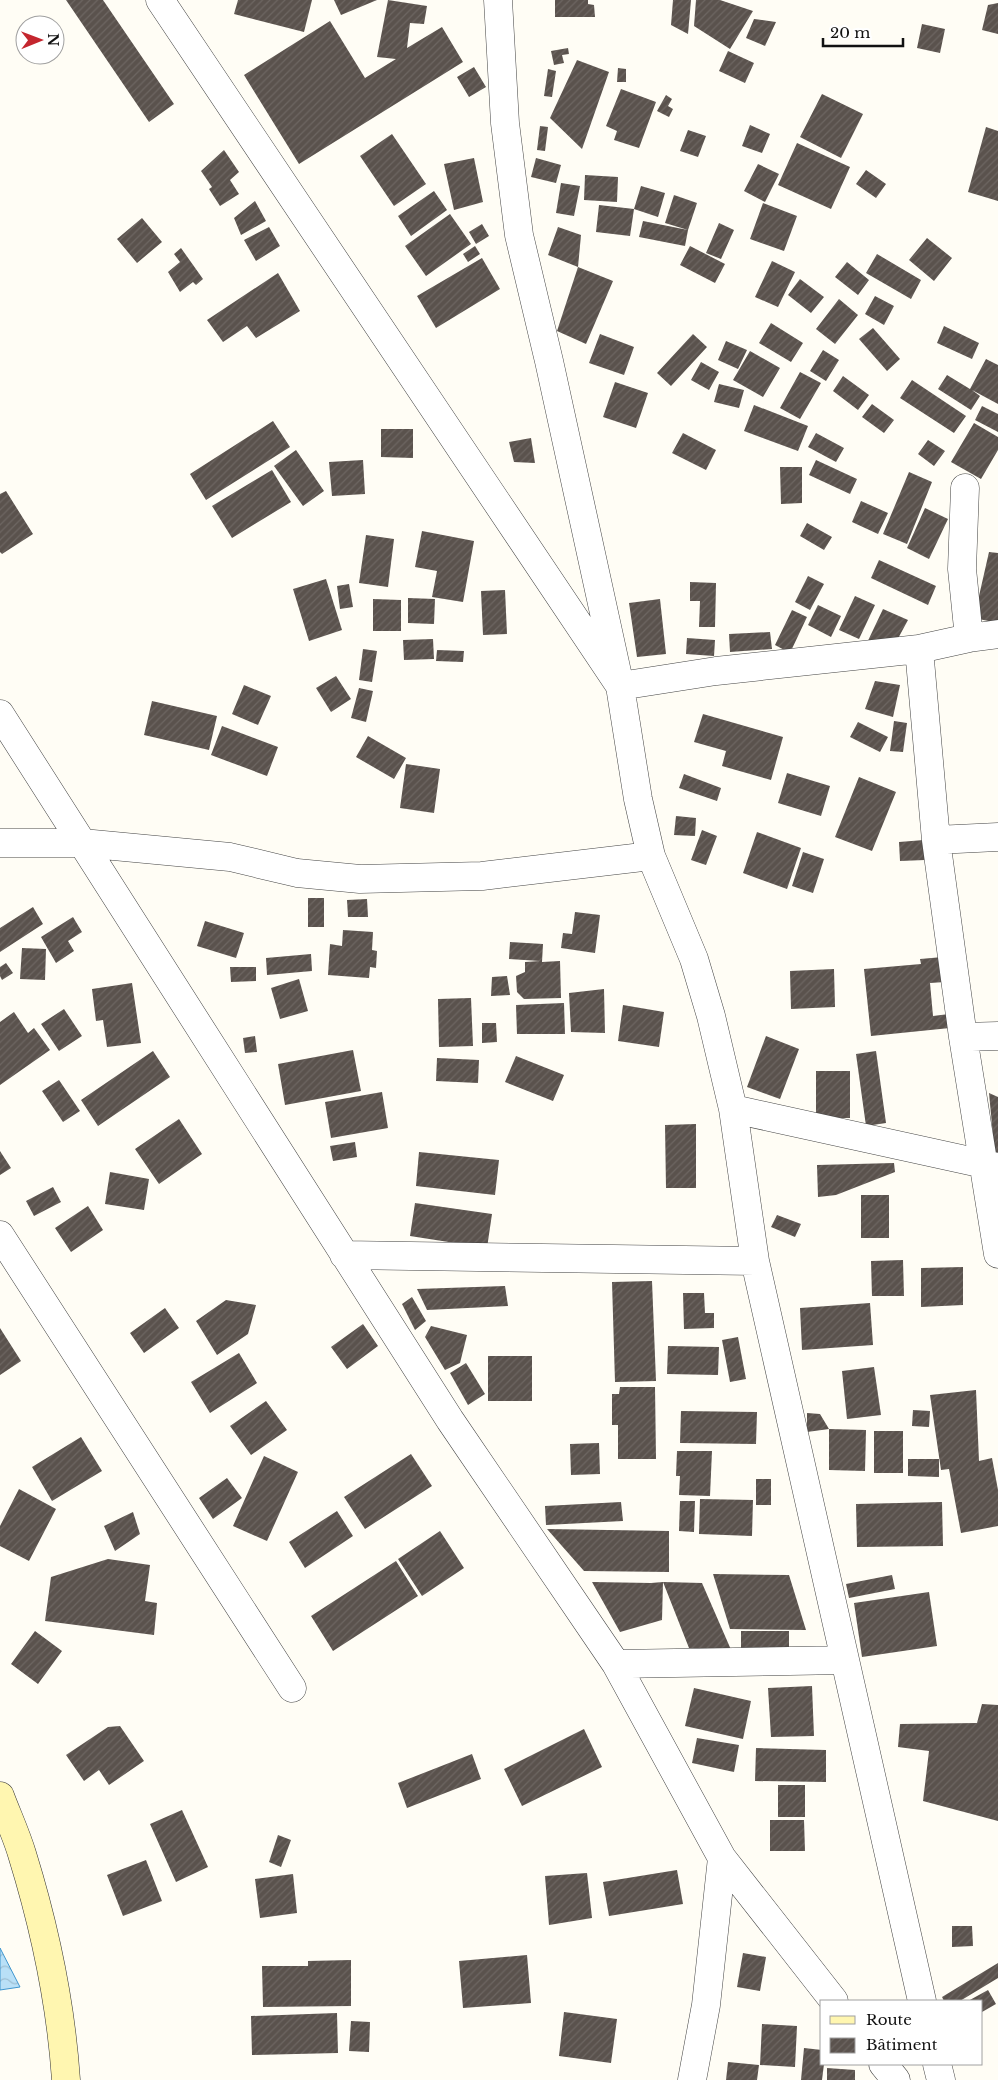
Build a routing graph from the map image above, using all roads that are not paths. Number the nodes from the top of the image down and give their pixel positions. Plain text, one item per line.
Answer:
1 (160, 0) edge
2 (498, 0) edge
3 (964, 488) dead end
4 (998, 634) edge
5 (969, 638) junction
6 (918, 649) junction
7 (620, 686) junction
8 (0, 714) edge
9 (998, 837) edge
10 (936, 840) junction
11 (0, 842) edge
12 (82, 843) junction
13 (651, 856) junction
14 (998, 1036) edge
15 (964, 1037) junction
16 (734, 1109) junction
17 (991, 1166) edge
18 (0, 1235) edge
19 (998, 1254) edge
20 (344, 1255) junction
21 (755, 1261) junction
22 (844, 1660) junction
23 (616, 1664) junction
24 (292, 1688) dead end
25 (0, 1796) edge
26 (722, 1858) junction
27 (833, 2000) edge
28 (922, 2000) edge
29 (884, 2065) edge
30 (937, 2065) edge
31 (66, 2080) edge
32 (692, 2080) edge
33 (896, 2080) edge
34 (940, 2080) edge

1 - 7 street
2 - 7 street
3 - 5 street
4 - 5 street
5 - 6 street
6 - 7 street
6 - 10 street
7 - 13 street
8 - 12 street
9 - 10 street
10 - 15 street
11 - 12 street
12 - 13 street
12 - 20 street
13 - 16 street
14 - 15 street
15 - 17 street
16 - 17 street
16 - 21 street
17 - 19 street
18 - 24 street
20 - 21 street
20 - 23 street
21 - 22 street
22 - 23 street
22 - 28 street
23 - 26 street
25 - 31 street
26 - 27 street
26 - 32 street
29 - 33 street
30 - 34 street

